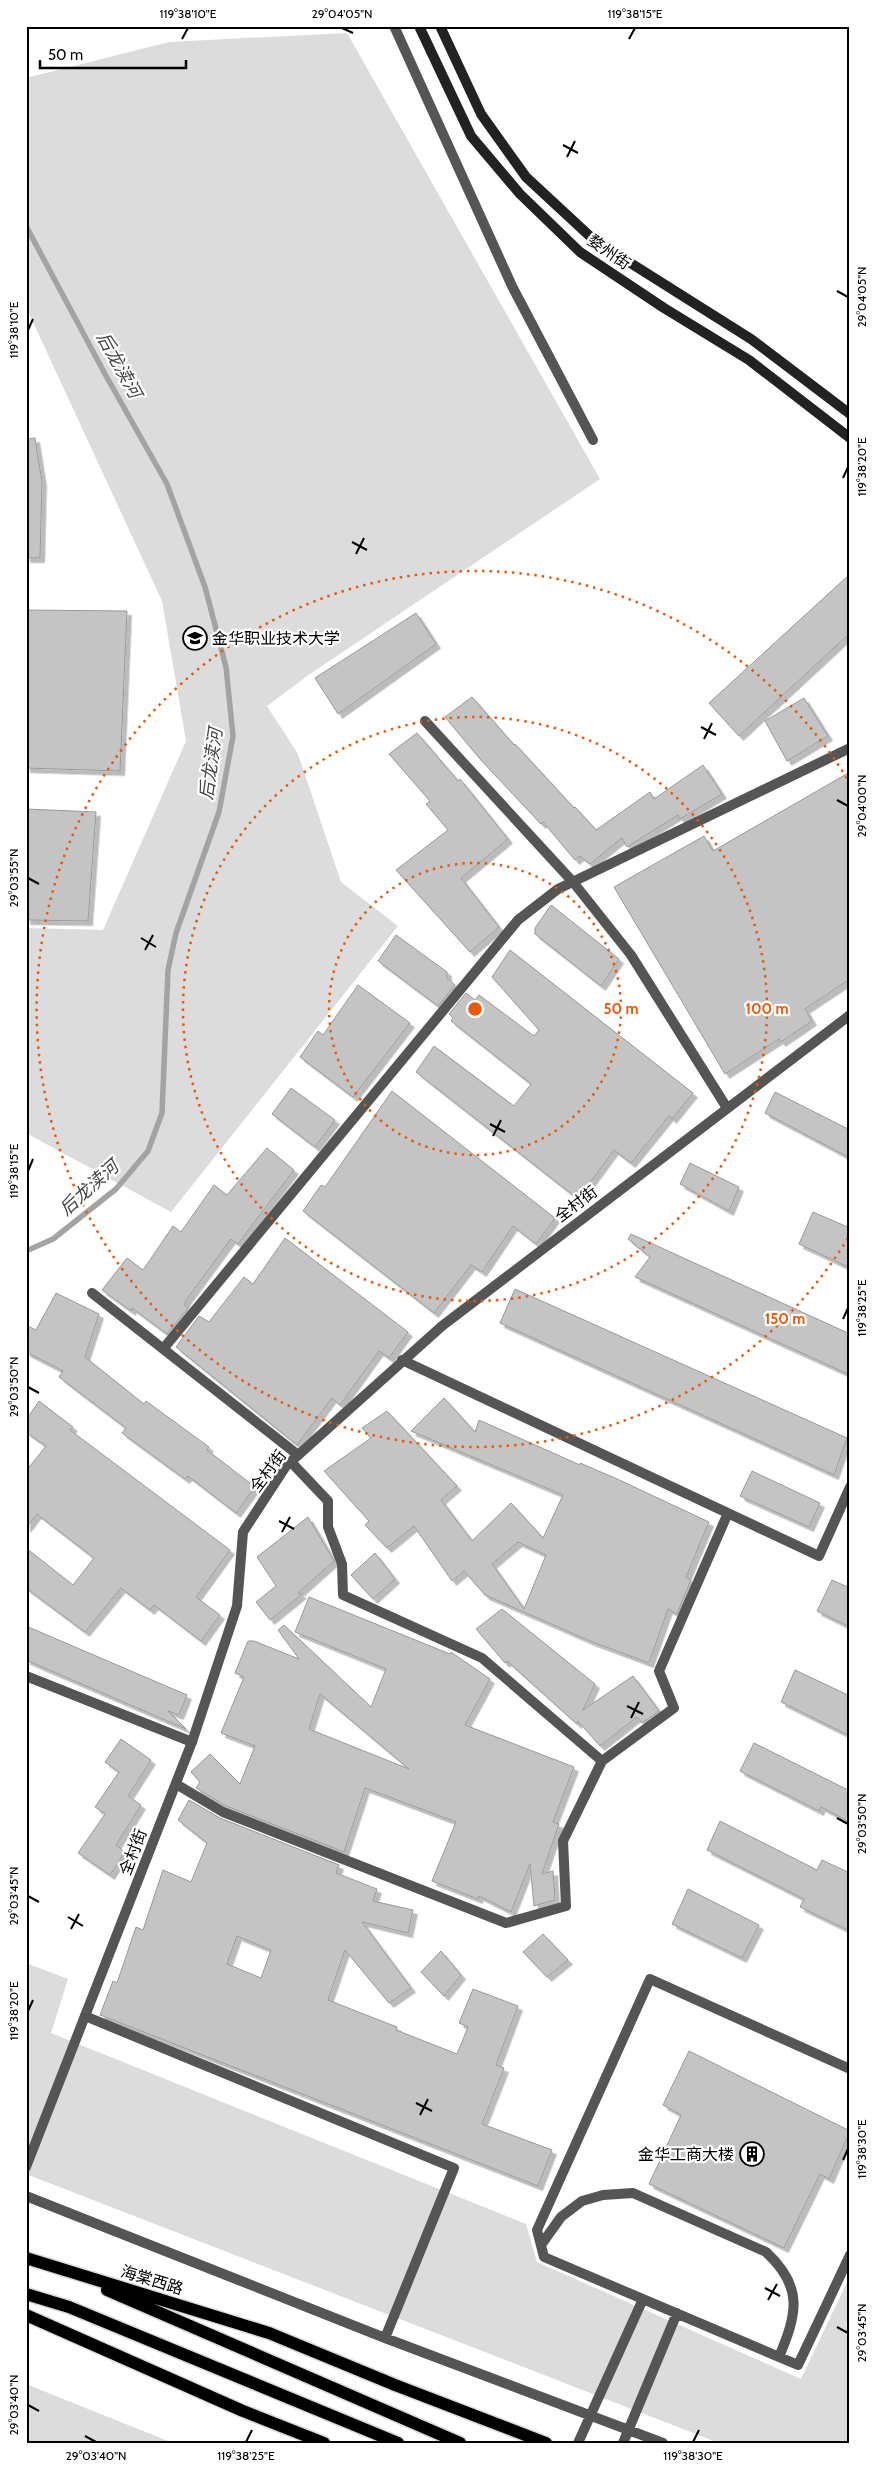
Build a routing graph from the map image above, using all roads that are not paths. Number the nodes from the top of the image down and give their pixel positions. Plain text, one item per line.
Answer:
1 (394, 26) edge
2 (419, 26) edge
3 (440, 26) edge
4 (850, 414) edge
5 (850, 438) edge
6 (592, 440) dead end
7 (425, 721) dead end
8 (850, 748) edge
9 (574, 882) junction
10 (850, 1015) edge
11 (728, 1108) junction
12 (92, 1293) dead end
13 (163, 1349) junction
14 (402, 1360) junction
15 (294, 1458) junction
16 (850, 1487) edge
17 (728, 1513) junction
18 (26, 1676) edge
19 (192, 1742) junction
20 (602, 1761) junction
21 (176, 1784) junction
22 (85, 2016) junction
23 (850, 2069) edge
24 (26, 2167) edge
25 (26, 2196) edge
26 (541, 2245) junction
27 (850, 2254) edge
28 (26, 2258) edge
29 (48, 2265) junction
30 (26, 2294) edge
31 (643, 2299) junction
32 (677, 2313) junction
33 (26, 2315) edge
34 (385, 2338) junction
35 (779, 2357) junction
36 (590, 2415) junction
37 (628, 2430) junction
38 (324, 2443) edge
39 (398, 2443) edge
40 (460, 2443) edge
41 (546, 2443) edge
42 (578, 2443) edge
43 (623, 2443) edge
44 (664, 2443) edge

1 - 6 street
2 - 5 main road, 婺州街
3 - 4 main road, 婺州街
7 - 9 street
8 - 9 street
9 - 11 street
9 - 13 street
10 - 11 street, 全村街
11 - 14 street, 全村街
12 - 13 street
13 - 15 street
14 - 15 street, 全村街
14 - 17 street
15 - 19 street, 全村街
15 - 20 street
16 - 17 street
17 - 20 street
18 - 19 street
19 - 21 street, 全村街
20 - 21 street
21 - 22 street, 全村街
22 - 24 street, 全村街
22 - 34 street
23 - 26 street
25 - 34 street
26 - 31 street
26 - 35 street
27 - 35 street
28 - 29 main road, 海棠西路
29 - 40 main road
29 - 41 main road, 海棠西路
30 - 39 main road
31 - 32 street
31 - 36 street
32 - 35 street
32 - 37 street
33 - 38 main road
34 - 36 street
36 - 37 street
36 - 42 street
37 - 43 street
37 - 44 street

